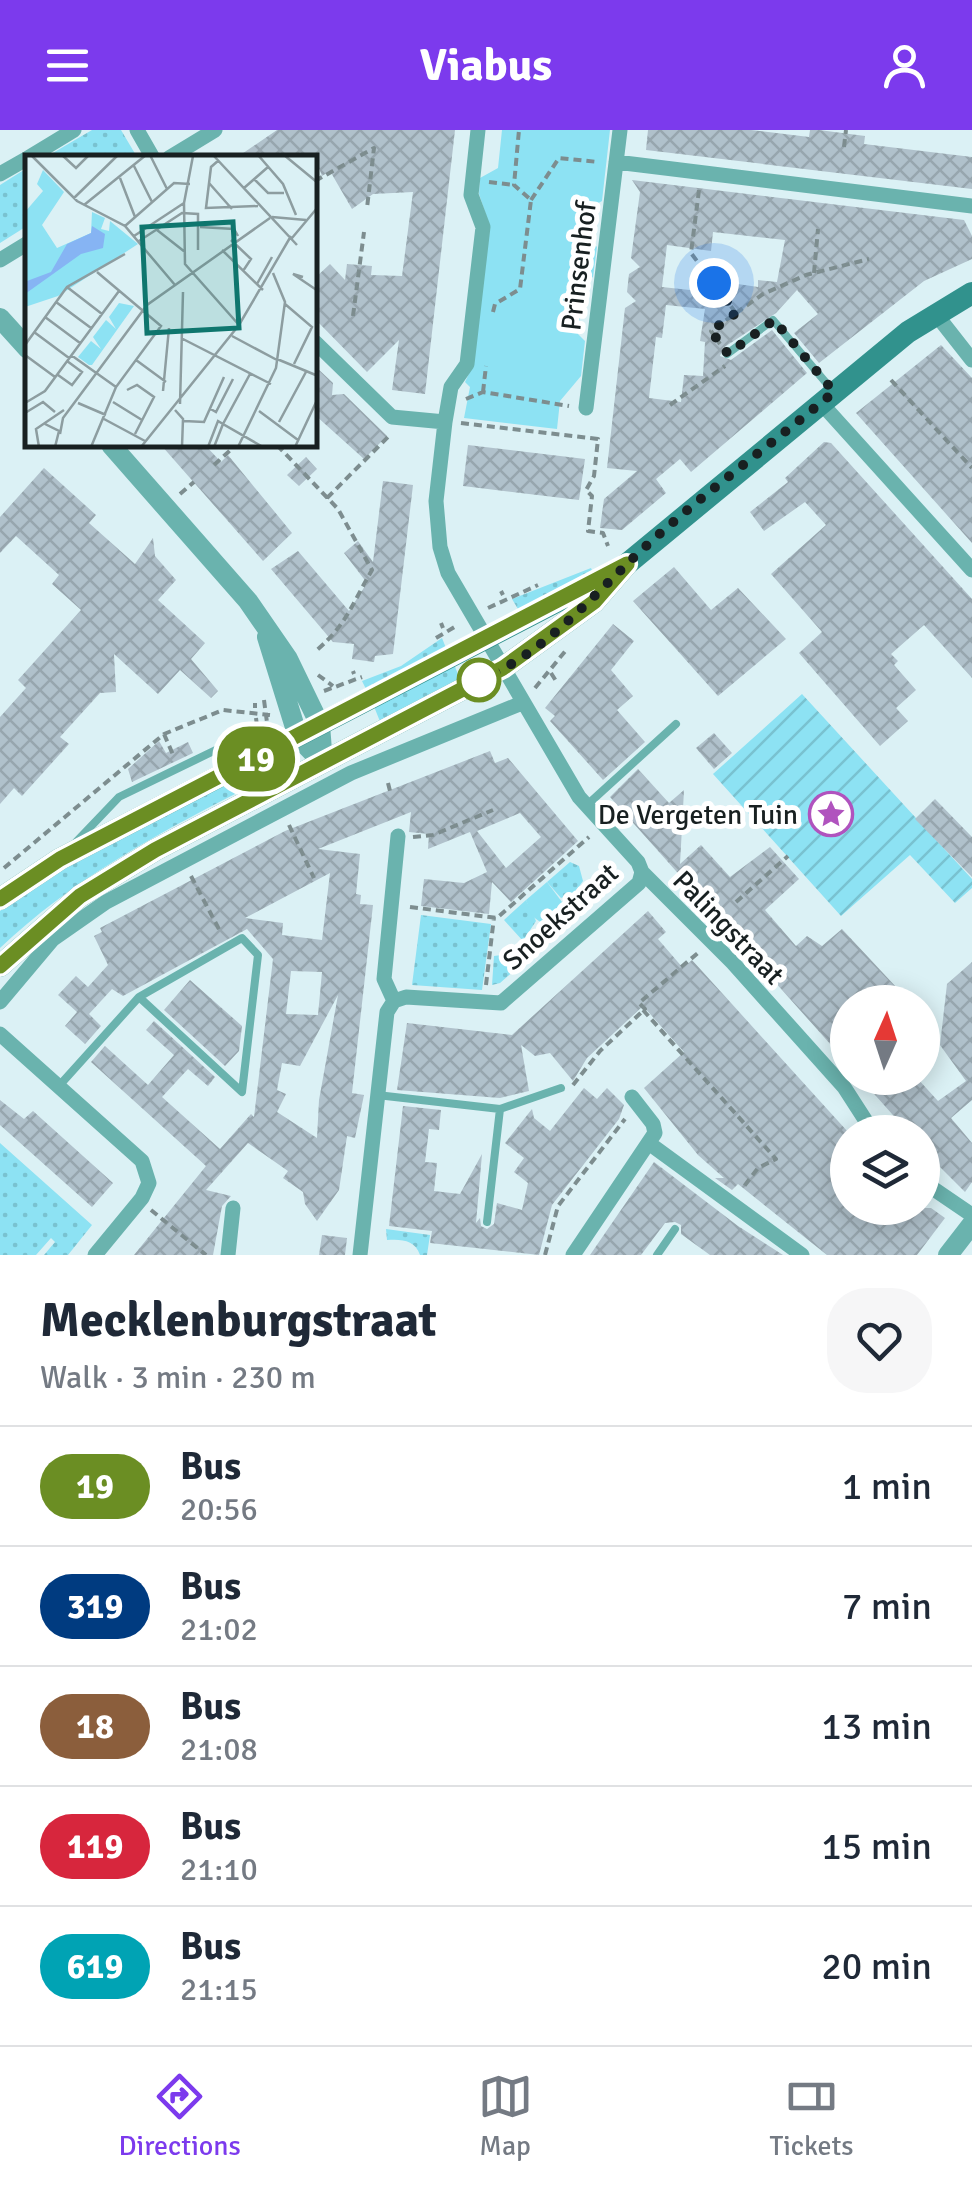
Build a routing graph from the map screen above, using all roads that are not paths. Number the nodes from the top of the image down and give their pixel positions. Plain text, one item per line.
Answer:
1 (74, 130) edge
2 (136, 130) edge
3 (215, 130) edge
4 (478, 130) edge
5 (620, 130) edge
6 (33, 155) edge
7 (151, 155) edge
8 (175, 155) edge
9 (25, 160) edge
10 (611, 162) junction
11 (0, 174) edge
12 (972, 206) edge
13 (25, 246) edge
14 (0, 260) edge
15 (972, 293) edge
16 (935, 314) junction
17 (0, 318) edge
18 (318, 345) edge
19 (25, 346) edge
20 (728, 354) road end
21 (972, 360) edge
22 (828, 398) junction
23 (586, 408) dead end
24 (452, 422) junction
25 (114, 448) edge
26 (627, 564) junction
27 (972, 570) edge
28 (265, 630) junction
29 (487, 641) junction
30 (503, 668) junction
31 (522, 703) junction
32 (676, 724) dead end
33 (320, 725) junction
34 (298, 737) junction
35 (258, 758) junction
36 (323, 762) junction
37 (587, 805) junction
38 (398, 836) road end
39 (60, 859) junction
40 (642, 872) junction
41 (0, 899) edge
42 (0, 966) edge
43 (139, 997) junction
44 (394, 1001) junction
45 (0, 1002) edge
46 (0, 1034) edge
47 (58, 1087) junction
48 (561, 1088) road end
49 (378, 1095) junction
50 (634, 1101) road end
51 (500, 1108) junction
52 (862, 1115) edge
53 (650, 1144) junction
54 (940, 1193) edge
55 (233, 1208) dead end
56 (972, 1215) edge
57 (487, 1222) dead end
58 (972, 1224) edge
59 (675, 1229) dead end
60 (95, 1255) edge
61 (228, 1255) edge
62 (360, 1255) edge
63 (573, 1255) edge
64 (657, 1255) edge
65 (802, 1255) edge
66 (948, 1255) edge

1 - 6 street
2 - 7 street
3 - 8 street
4 - 24 street, Palingstraat
5 - 10 street, Prinsenhof
9 - 11 street
10 - 12 street
10 - 23 street, Prinsenhof
13 - 14 street
15 - 16 main road
16 - 21 street
16 - 22 main road
17 - 19 street
18 - 24 street
20 - 22 lane
22 - 26 main road
22 - 27 street
24 - 29 street, Palingstraat
25 - 28 street
26 - 29 main road
26 - 30 main road
28 - 33 street
28 - 34 street
29 - 30 street, Palingstraat
29 - 33 main road
30 - 31 street, Palingstraat
30 - 36 main road
31 - 37 street, Palingstraat
31 - 45 street
32 - 37 lane
33 - 34 main road
33 - 36 street
34 - 35 main road
34 - 36 street
35 - 39 main road
35 - 39 lane
36 - 42 main road
37 - 40 street, Palingstraat
38 - 44 street
39 - 41 main road
40 - 44 street, Snoekstraat
40 - 52 street, Palingstraat
43 - 43 lane
43 - 47 lane
44 - 49 street
46 - 47 street
47 - 60 street
48 - 51 lane
49 - 51 lane
49 - 62 street
50 - 53 street
51 - 57 lane
53 - 63 street
53 - 65 street
54 - 56 street
55 - 61 street
58 - 66 street
59 - 64 lane

